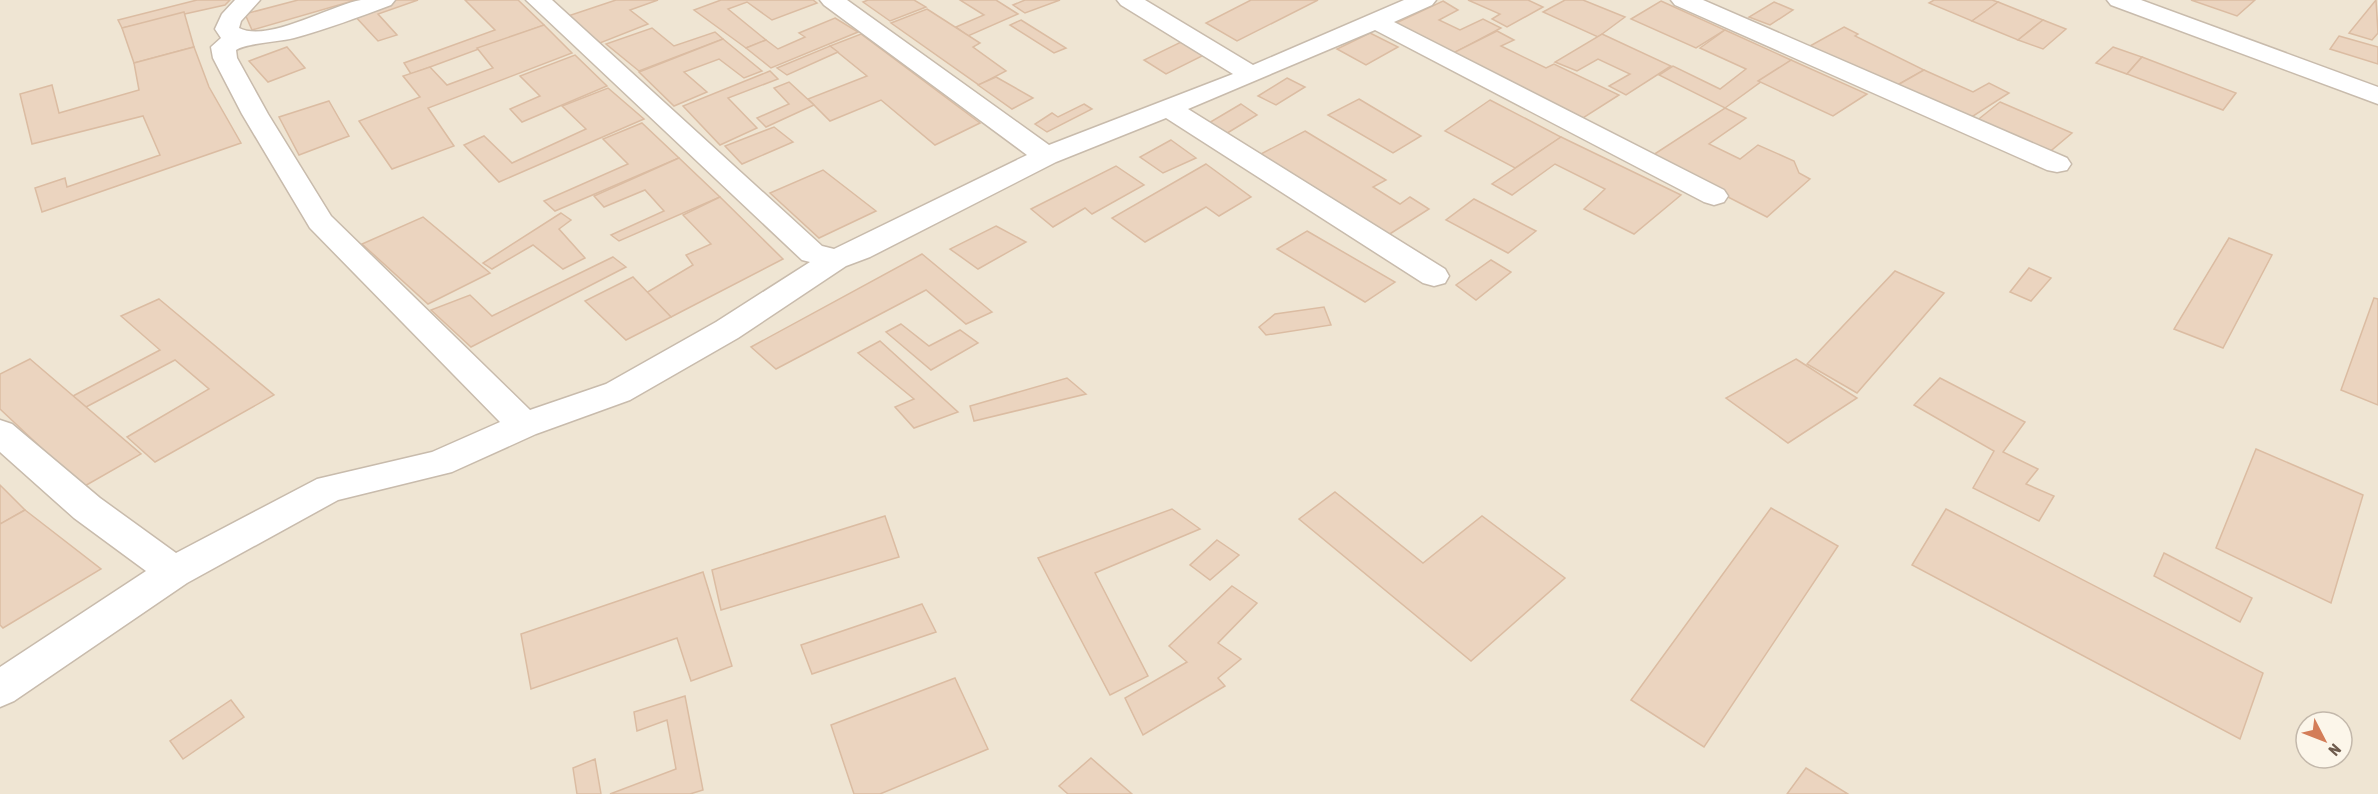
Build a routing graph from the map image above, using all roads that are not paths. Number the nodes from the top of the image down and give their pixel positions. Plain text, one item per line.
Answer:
1 (248, 0) edge
2 (383, 0) edge
3 (538, 0) edge
4 (832, 0) edge
5 (1129, 0) edge
6 (1424, 0) edge
7 (1683, 0) edge
8 (2119, 0) edge
9 (1375, 21) junction
10 (238, 38) junction
11 (1252, 75) junction
12 (2378, 96) edge
13 (1168, 108) junction
14 (1046, 156) junction
15 (2057, 164) dead end
16 (1714, 196) dead end
17 (836, 259) junction
18 (1434, 276) dead end
19 (524, 425) junction
20 (0, 432) edge
21 (174, 572) junction
22 (0, 689) edge

1 - 10 street
2 - 10 street
3 - 17 street
4 - 14 street
5 - 11 street
6 - 9 street
7 - 15 street
8 - 12 street
9 - 11 street
9 - 16 street
10 - 19 street
11 - 13 street
13 - 14 street
13 - 18 street
14 - 17 street
17 - 19 street
19 - 21 street
20 - 21 street
21 - 22 street

